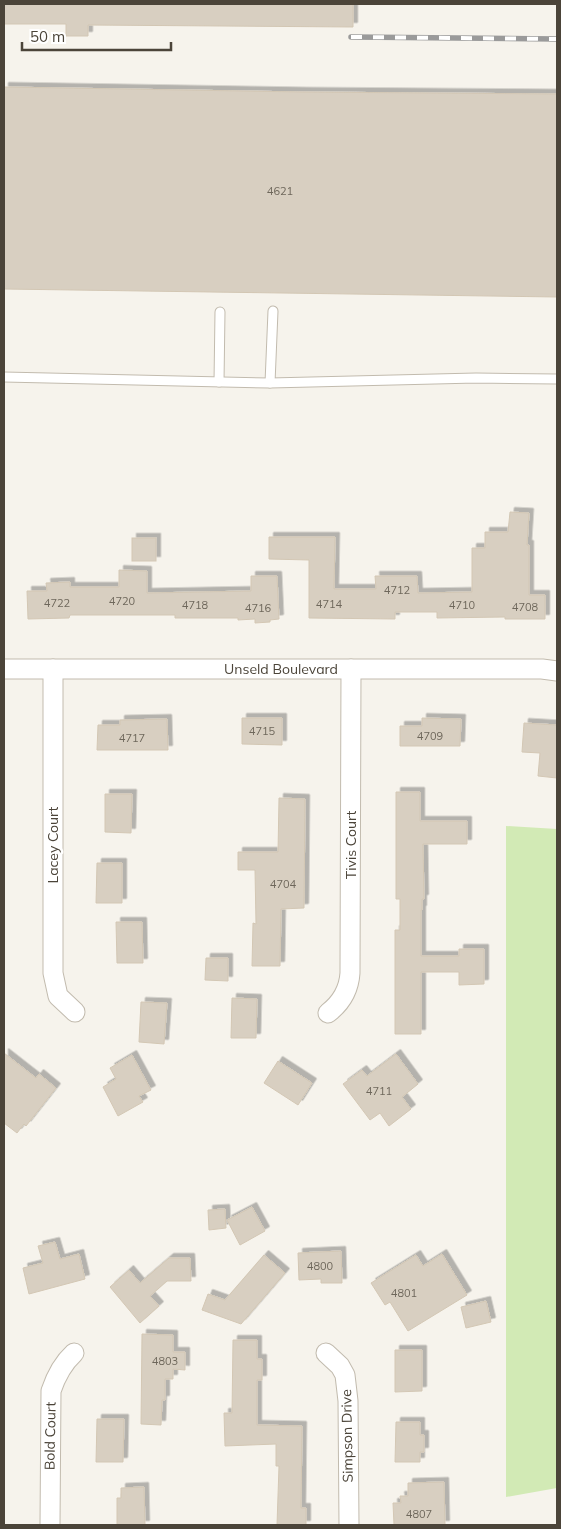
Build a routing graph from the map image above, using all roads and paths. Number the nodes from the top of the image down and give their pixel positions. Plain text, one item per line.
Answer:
1 (274, 311) dead end
2 (220, 312) dead end
3 (4, 377) edge
4 (557, 379) edge
5 (219, 382) junction
6 (270, 384) junction
7 (4, 669) edge
8 (52, 669) junction
9 (351, 669) junction
10 (557, 671) edge
11 (75, 1012) dead end
12 (328, 1013) dead end
13 (74, 1353) dead end
14 (326, 1353) dead end
15 (50, 1525) edge
16 (349, 1525) edge

1 - 6 lane
2 - 5 lane
3 - 5 lane
4 - 6 lane
5 - 6 lane
7 - 8 street, Unseld Boulevard
8 - 9 street, Unseld Boulevard
8 - 11 street, Lacey Court
9 - 10 street, Unseld Boulevard
9 - 12 street, Tivis Court
13 - 15 street, Bold Court
14 - 16 street, Simpson Drive

